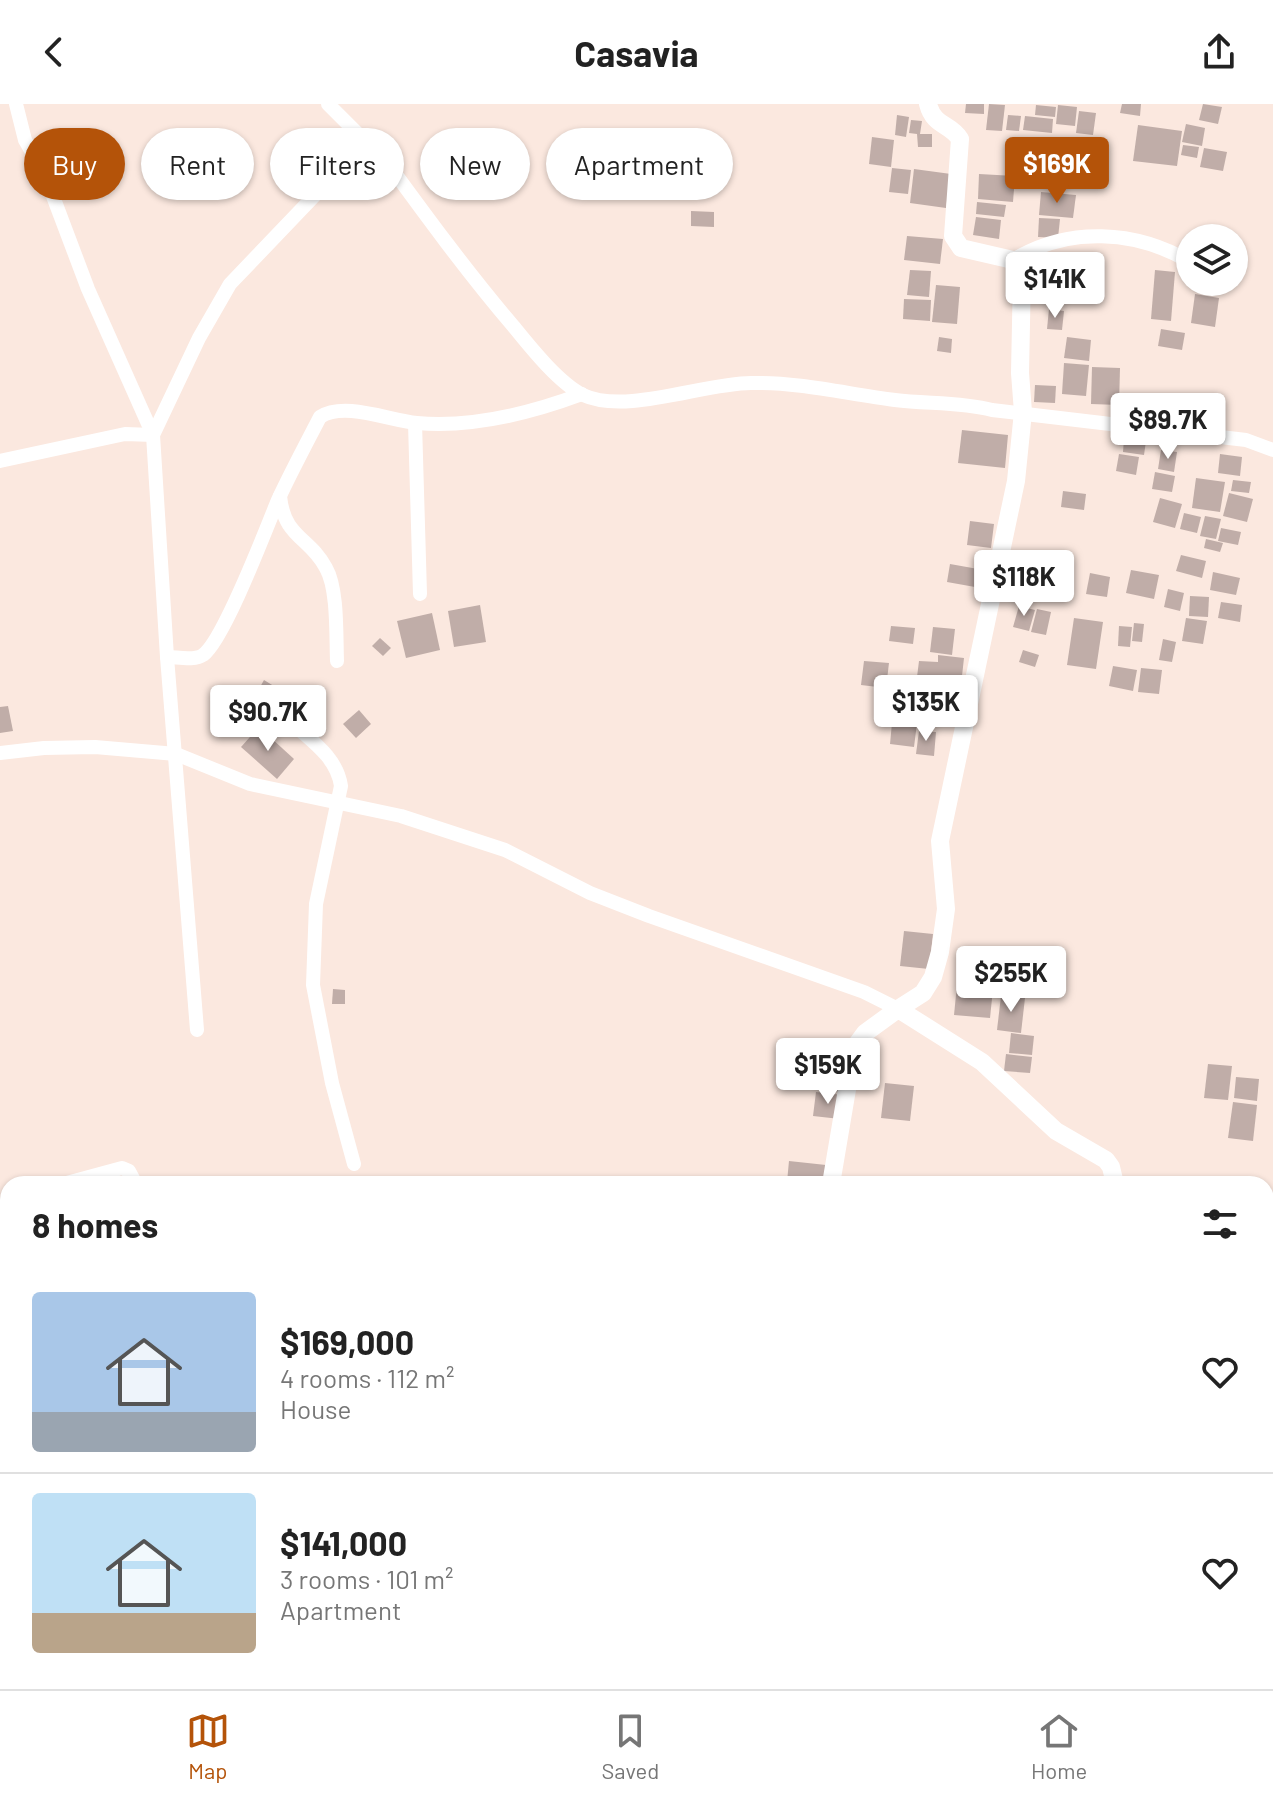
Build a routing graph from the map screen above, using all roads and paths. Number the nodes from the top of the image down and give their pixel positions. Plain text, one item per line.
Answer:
1 (16, 104) edge
2 (328, 104) edge
3 (928, 104) edge
4 (352, 128) edge
5 (404, 186) edge
6 (310, 200) edge
7 (1176, 253) edge
8 (1013, 260) junction
9 (582, 394) junction
10 (1023, 412) junction
11 (415, 423) junction
12 (153, 435) junction
13 (1273, 450) edge
14 (0, 461) edge
15 (280, 496) junction
16 (420, 594) dead end
17 (167, 657) junction
18 (337, 661) dead end
19 (293, 724) dead end
20 (0, 753) edge
21 (176, 754) junction
22 (339, 802) junction
23 (898, 1009) junction
24 (197, 1030) dead end
25 (354, 1164) dead end
26 (94, 1176) edge
27 (132, 1176) edge
28 (832, 1176) edge
29 (1113, 1176) edge

1 - 12 street
2 - 4 street
3 - 8 street
5 - 9 street
6 - 12 street
7 - 8 street
8 - 10 street
9 - 10 street
9 - 11 street
10 - 13 street
10 - 23 street
11 - 15 street
11 - 16 street
12 - 14 street
12 - 17 street
15 - 17 street
15 - 18 street
17 - 21 street
19 - 22 street
20 - 21 street
21 - 22 street
21 - 24 street
22 - 23 street
22 - 25 street
23 - 28 street
23 - 29 street
26 - 27 street

